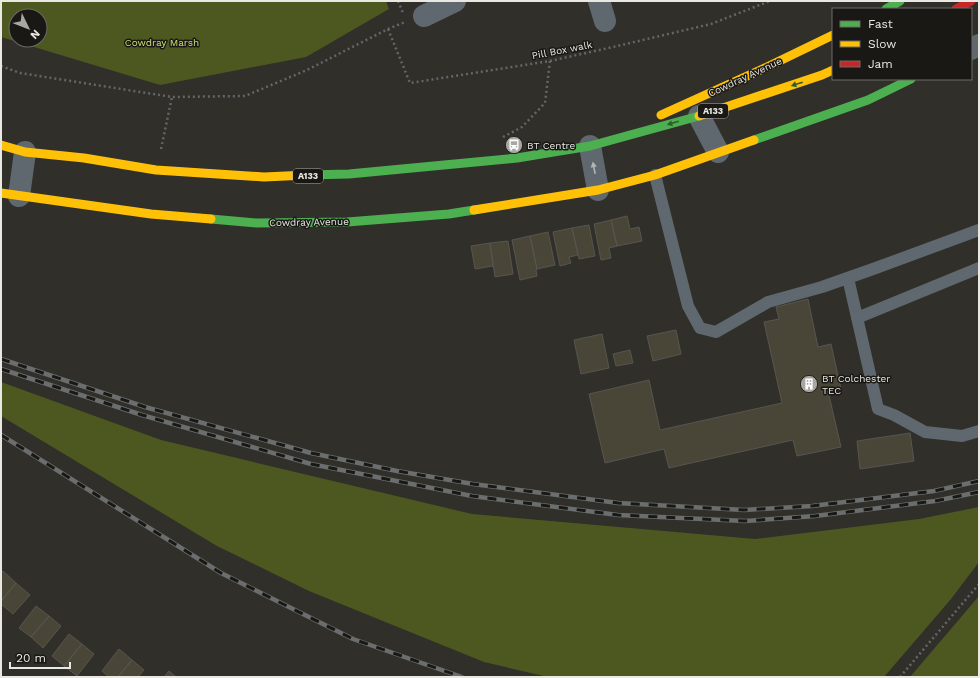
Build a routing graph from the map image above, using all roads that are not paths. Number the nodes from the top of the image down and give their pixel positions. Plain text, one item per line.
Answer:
1 (455, 1) edge
2 (900, 1) edge
3 (971, 1) edge
4 (888, 8) edge
5 (958, 8) edge
6 (424, 16) road end
7 (832, 35) edge
8 (832, 70) edge
9 (908, 80) edge
10 (699, 116) junction
11 (1, 145) edge
12 (590, 146) junction
13 (25, 152) junction
14 (718, 152) junction
15 (655, 175) junction
16 (598, 190) junction
17 (10, 194) edge
18 (979, 230) edge
19 (979, 268) edge
20 (848, 278) junction
21 (857, 318) junction
22 (979, 431) edge

1 - 6 street
2 - 4 main road
3 - 5 main road
7 - 12 main road, Cowdray Avenue / A133
8 -> 10 main road, Cowdray Avenue / A133
9 - 14 main road, Cowdray Avenue
10 -> 12 main road, Cowdray Avenue / A133
10 - 14 street
11 - 13 main road, Cowdray Avenue / A133
12 - 13 main road, Cowdray Avenue / A133
16 -> 12 street
13 - 17 street, Cowdray Avenue
14 - 15 main road, Cowdray Avenue
15 - 16 main road, Cowdray Avenue
15 - 20 lane
16 - 17 main road, Cowdray Avenue
18 - 20 lane
19 - 21 lane
20 - 21 lane
21 - 22 lane

